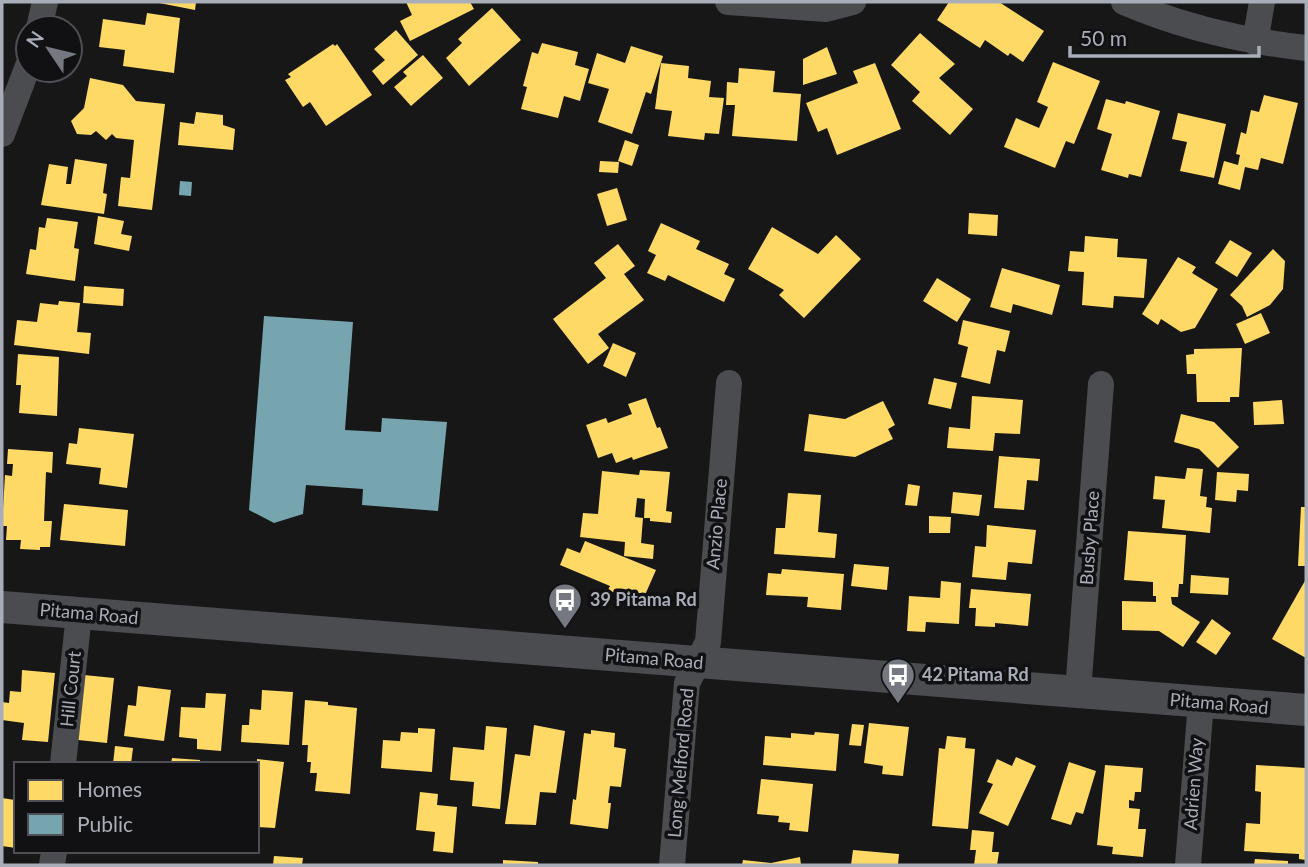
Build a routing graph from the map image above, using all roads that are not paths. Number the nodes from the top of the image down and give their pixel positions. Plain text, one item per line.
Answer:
1 (728, 2) edge
2 (853, 2) edge
3 (1124, 2) edge
4 (1262, 2) edge
5 (1255, 43) junction
6 (1306, 48) edge
7 (21, 84) edge
8 (2, 134) edge
9 (729, 383) dead end
10 (1101, 384) dead end
11 (2, 607) edge
12 (79, 614) junction
13 (697, 663) junction
14 (1078, 692) junction
15 (1201, 702) junction
16 (1306, 710) edge
17 (63, 762) edge
18 (672, 865) edge
19 (1188, 865) edge

1 - 2 street
3 - 5 street
4 - 5 street
5 - 6 street
7 - 8 street
9 - 13 street, Anzio Place
10 - 14 street, Busby Place
11 - 12 street, Pitama Road
12 - 13 street, Pitama Road
12 - 17 street, Hill Court
13 - 14 street, Pitama Road
13 - 18 street, Long Melford Road
14 - 15 street, Pitama Road
15 - 16 street, Pitama Road
15 - 19 street, Adrien Way

